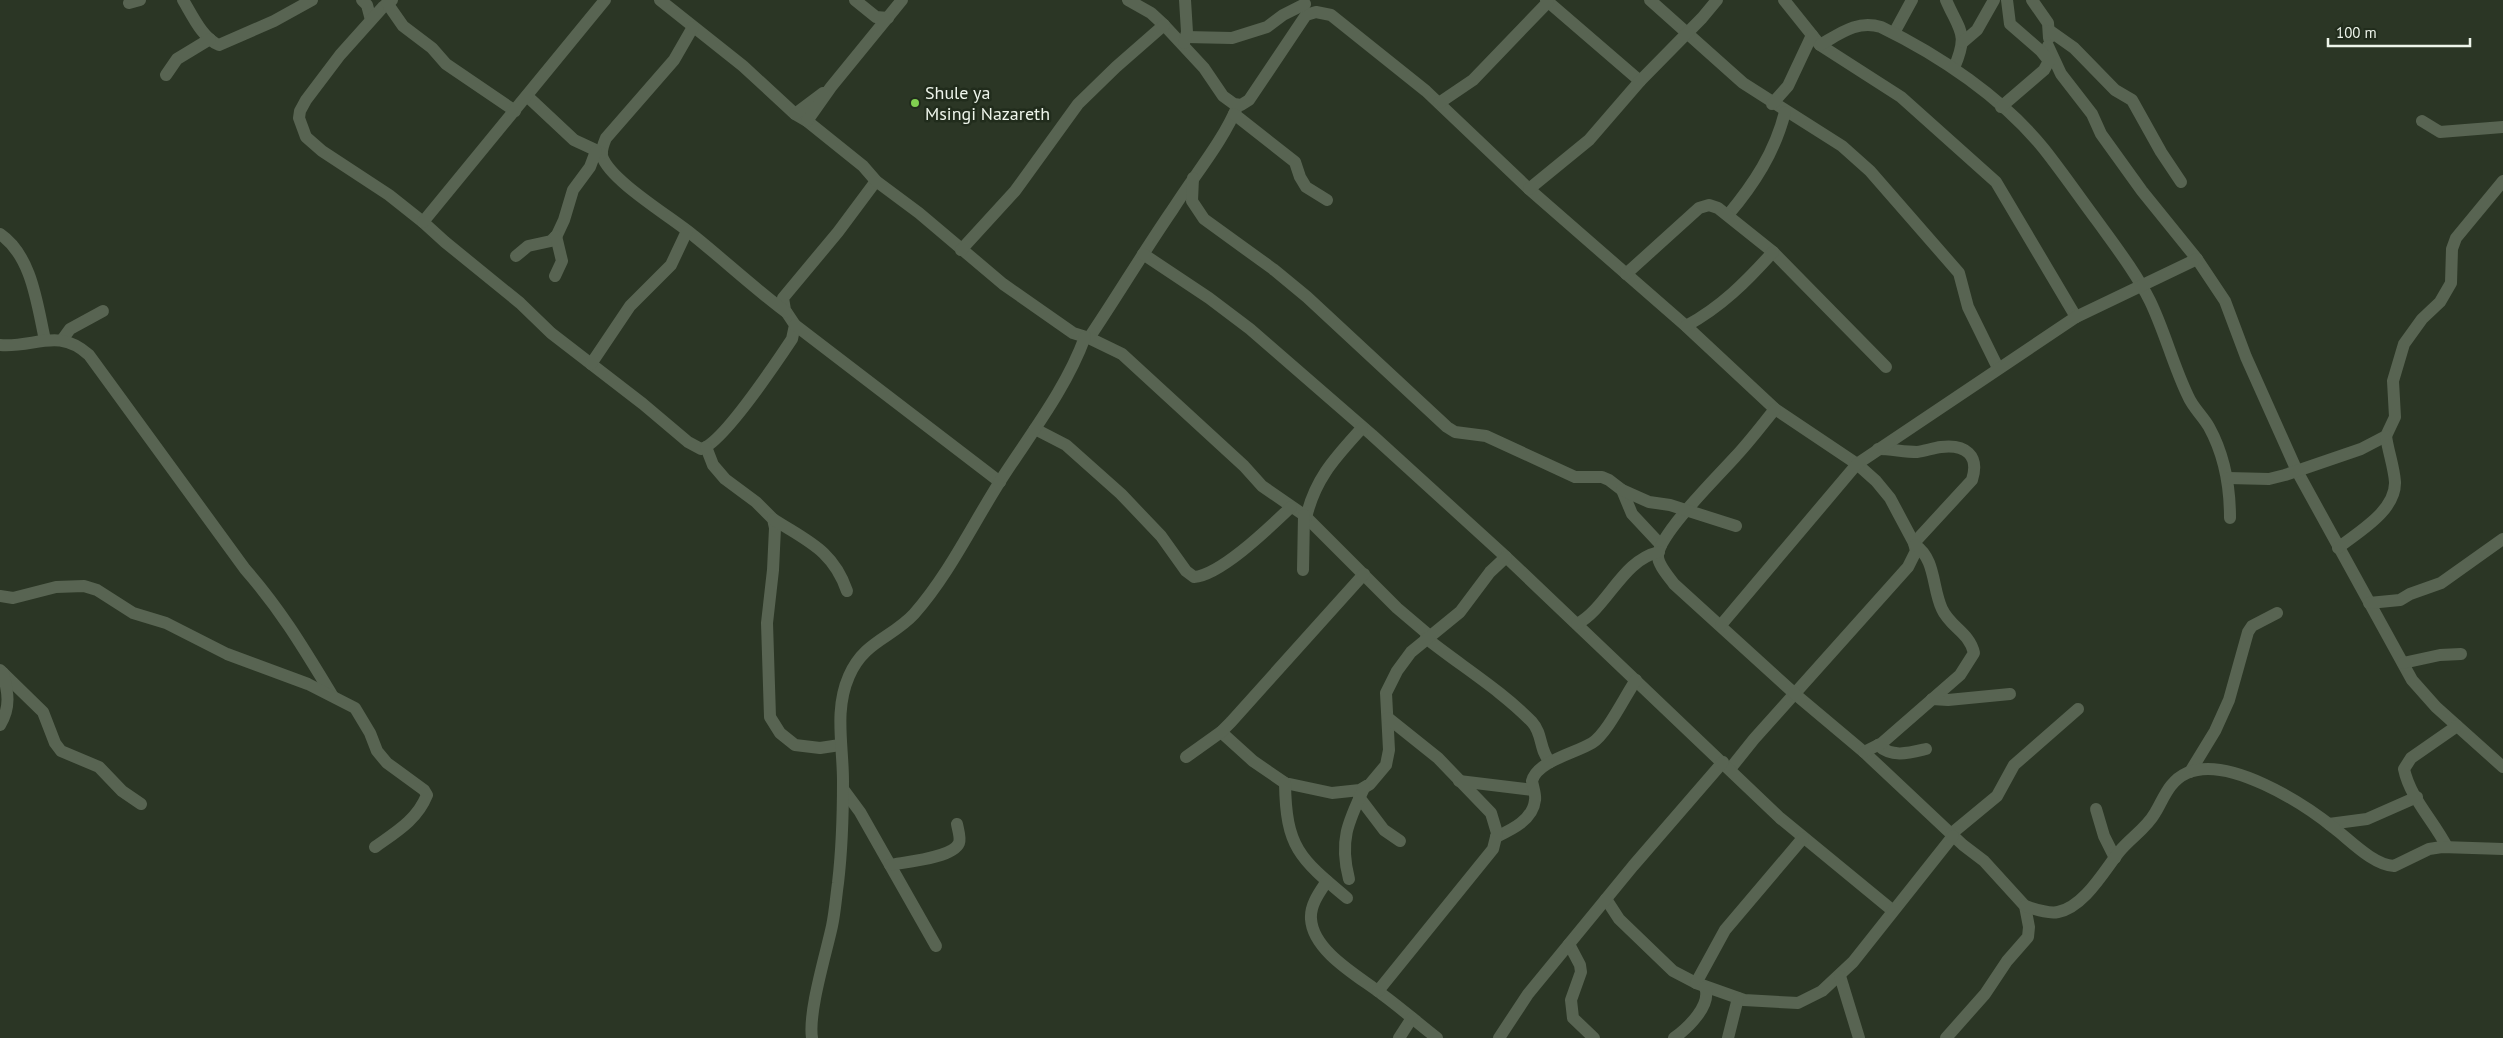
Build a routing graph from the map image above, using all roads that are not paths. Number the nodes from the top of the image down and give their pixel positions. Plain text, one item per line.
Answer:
1 (183, 0) edge
2 (312, 0) edge
3 (605, 0) edge
4 (660, 0) edge
5 (855, 0) edge
6 (902, 0) edge
7 (1130, 0) edge
8 (1185, 0) edge
9 (1650, 0) edge
10 (1717, 0) edge
11 (1784, 0) edge
12 (1912, 0) edge
13 (1946, 0) edge
14 (1994, 0) edge
15 (2006, 0) edge
16 (2032, 0) edge
17 (363, 1) edge
18 (1547, 1) edge
19 (1307, 2) edge
20 (387, 3) edge
21 (870, 13) junction
22 (888, 18) junction
23 (370, 20) junction
24 (1300, 22) junction
25 (1164, 25) junction
26 (693, 27) junction
27 (2050, 31) junction
28 (878, 32) junction
29 (1687, 33) junction
30 (1894, 33) junction
31 (210, 39) junction
32 (1816, 40) junction
33 (1185, 41) junction
34 (1963, 42) junction
35 (2048, 52) junction
36 (1954, 68) junction
37 (166, 75) dead end
38 (1640, 81) junction
39 (831, 87) junction
40 (527, 96) junction
41 (1439, 103) junction
42 (1772, 104) junction
43 (2001, 107) junction
44 (1236, 109) junction
45 (515, 111) junction
46 (1785, 112) junction
47 (795, 114) junction
48 (807, 121) junction
49 (2422, 121) dead end
50 (2503, 128) edge
51 (599, 152) junction
52 (1193, 178) junction
53 (876, 181) junction
54 (2503, 181) edge
55 (2181, 182) dead end
56 (1529, 189) junction
57 (1327, 200) dead end
58 (1728, 215) junction
59 (424, 222) junction
60 (687, 231) junction
61 (0, 234) edge
62 (556, 236) junction
63 (961, 250) junction
64 (1773, 252) junction
65 (1143, 254) junction
66 (516, 256) dead end
67 (2197, 259) junction
68 (1626, 274) junction
69 (555, 276) dead end
70 (2141, 284) junction
71 (103, 311) dead end
72 (786, 312) junction
73 (2076, 316) junction
74 (795, 325) junction
75 (1686, 326) junction
76 (1087, 337) junction
77 (45, 340) junction
78 (62, 340) junction
79 (0, 345) edge
80 (591, 364) junction
81 (1886, 367) dead end
82 (1998, 368) junction
83 (1775, 409) junction
84 (1362, 428) junction
85 (1035, 430) junction
86 (2386, 436) junction
87 (706, 447) junction
88 (1878, 450) junction
89 (1857, 464) junction
90 (2297, 471) junction
91 (2228, 478) junction
92 (1000, 482) junction
93 (1622, 490) junction
94 (1291, 507) junction
95 (1687, 510) junction
96 (1305, 516) junction
97 (2230, 518) dead end
98 (773, 519) junction
99 (1736, 526) dead end
100 (2503, 539) edge
101 (1915, 544) junction
102 (1660, 548) junction
103 (2338, 548) junction
104 (1506, 556) junction
105 (1303, 570) dead end
106 (1364, 574) junction
107 (847, 591) dead end
108 (0, 596) edge
109 (2369, 603) junction
110 (2278, 613) dead end
111 (1577, 624) junction
112 (1721, 625) junction
113 (1428, 637) junction
114 (2461, 654) dead end
115 (2403, 663) junction
116 (1, 671) edge
117 (1636, 680) junction
118 (1795, 694) junction
119 (2010, 694) dead end
120 (332, 696) junction
121 (1932, 699) junction
122 (2078, 709) dead end
123 (1388, 718) junction
124 (0, 725) edge
125 (2458, 726) junction
126 (1221, 732) junction
127 (840, 745) junction
128 (1878, 745) junction
129 (1926, 749) dead end
130 (1864, 752) junction
131 (1186, 758) dead end
132 (1550, 762) junction
133 (1726, 765) junction
134 (2503, 767) edge
135 (2190, 772) junction
136 (1459, 781) junction
137 (1286, 783) junction
138 (843, 789) junction
139 (1533, 790) junction
140 (1361, 792) junction
141 (2417, 797) junction
142 (141, 804) dead end
143 (2096, 809) dead end
144 (957, 824) dead end
145 (2329, 824) junction
146 (1952, 835) junction
147 (1496, 837) junction
148 (1802, 838) junction
149 (1400, 841) dead end
150 (374, 847) dead end
151 (2447, 847) junction
152 (2503, 849) edge
153 (2115, 858) junction
154 (890, 865) junction
155 (1349, 879) dead end
156 (1326, 881) junction
157 (1347, 898) dead end
158 (1606, 899) junction
159 (2025, 906) junction
160 (1892, 910) junction
161 (1569, 944) junction
162 (936, 946) dead end
163 (1840, 976) junction
164 (1701, 985) junction
165 (1378, 991) junction
166 (1738, 998) junction
167 (1412, 1018) junction
168 (812, 1038) edge
169 (1399, 1038) edge
170 (1437, 1038) edge
171 (1499, 1038) edge
172 (1594, 1038) edge
173 (1674, 1038) edge
174 (1728, 1038) edge
175 (1859, 1038) edge
176 (1946, 1038) edge

1 - 31 street
2 - 31 street
3 - 40 street
4 - 26 street
5 - 21 street
6 - 22 street
7 - 25 street
8 - 33 street
9 - 29 street
10 - 29 street
11 - 32 street
12 - 30 street
13 - 34 street
14 - 34 street
15 - 35 street
16 - 27 street
17 - 20 street
17 - 23 street
18 - 38 street
18 - 41 street
19 - 24 street
19 - 33 street
20 - 23 street
20 - 45 street
21 - 22 street
21 - 28 street
22 - 28 street
23 - 59 street
24 - 41 street
24 - 44 street
25 - 33 street
25 - 63 street
26 - 47 street
26 - 51 street
27 - 35 street
27 - 55 street
28 - 39 street
29 - 38 street
29 - 42 street
30 - 32 street
30 - 36 street
31 - 37 street
32 - 42 street
32 - 73 street
33 - 44 street
34 - 36 street
35 - 43 street
35 - 67 street
36 - 43 street
38 - 56 street
39 - 47 street
39 - 48 street
40 - 45 street
40 - 51 street
41 - 56 street
42 - 46 street
43 - 70 street
44 - 52 street
44 - 57 street
45 - 59 street
46 - 58 street
46 - 82 street
47 - 48 street
48 - 53 street
49 - 50 street
51 - 60 street
51 - 62 street
52 - 65 street
52 - 93 street
53 - 63 street
53 - 72 street
54 - 86 street
56 - 68 street
58 - 64 street
58 - 68 street
59 - 80 street
60 - 72 street
60 - 80 street
61 - 77 street
62 - 66 street
62 - 69 street
63 - 76 street
64 - 75 street
64 - 81 street
65 - 76 street
65 - 84 street
67 - 70 street
67 - 90 street
68 - 75 street
70 - 73 street
70 - 91 street
71 - 78 street
72 - 74 street
73 - 82 street
74 - 87 street
74 - 92 street
75 - 83 street
76 - 85 street
76 - 94 street
77 - 78 street
77 - 79 street
78 - 120 street
80 - 87 street
82 - 88 street
83 - 89 street
83 - 95 street
84 - 96 street
84 - 104 street
85 - 92 street
85 - 94 street
86 - 90 street
86 - 103 street
87 - 98 street
88 - 89 street
88 - 101 street
89 - 101 street
89 - 112 street
90 - 91 street
90 - 103 street
91 - 97 street
92 - 127 street
93 - 95 street
93 - 102 street
94 - 96 street
95 - 99 street
95 - 102 street
96 - 105 street
96 - 106 street
98 - 107 street
98 - 127 street
100 - 109 street
101 - 118 street
101 - 121 street
102 - 111 street
102 - 112 street
103 - 109 street
104 - 111 street
104 - 113 street
106 - 113 street
106 - 126 street
108 - 120 street
109 - 115 street
110 - 135 street
111 - 117 street
112 - 118 street
113 - 123 street
113 - 132 street
114 - 115 street
115 - 125 street
116 - 124 street
116 - 142 street
117 - 132 street
117 - 133 street
118 - 130 street
118 - 133 street
119 - 121 street
120 - 150 street
121 - 128 street
122 - 146 street
123 - 136 street
123 - 140 street
125 - 134 street
125 - 141 street
126 - 131 street
126 - 137 street
127 - 138 street
128 - 129 street
128 - 130 street
130 - 146 street
132 - 139 street
133 - 148 street
133 - 158 street
135 - 145 street
135 - 153 street
136 - 139 street
136 - 147 street
137 - 140 street
137 - 156 street
138 - 154 street
138 - 168 street
139 - 147 street
140 - 149 street
140 - 155 street
141 - 145 street
141 - 151 street
143 - 153 street
144 - 154 street
145 - 151 street
146 - 159 street
146 - 160 street
147 - 165 street
148 - 160 street
148 - 164 street
151 - 152 street
153 - 159 street
154 - 162 street
156 - 157 street
156 - 165 street
158 - 161 street
158 - 164 street
159 - 176 street
160 - 163 street
161 - 171 street
161 - 172 street
163 - 166 street
163 - 175 street
164 - 166 street
164 - 173 street
165 - 167 street
166 - 174 street
167 - 169 street
167 - 170 street

